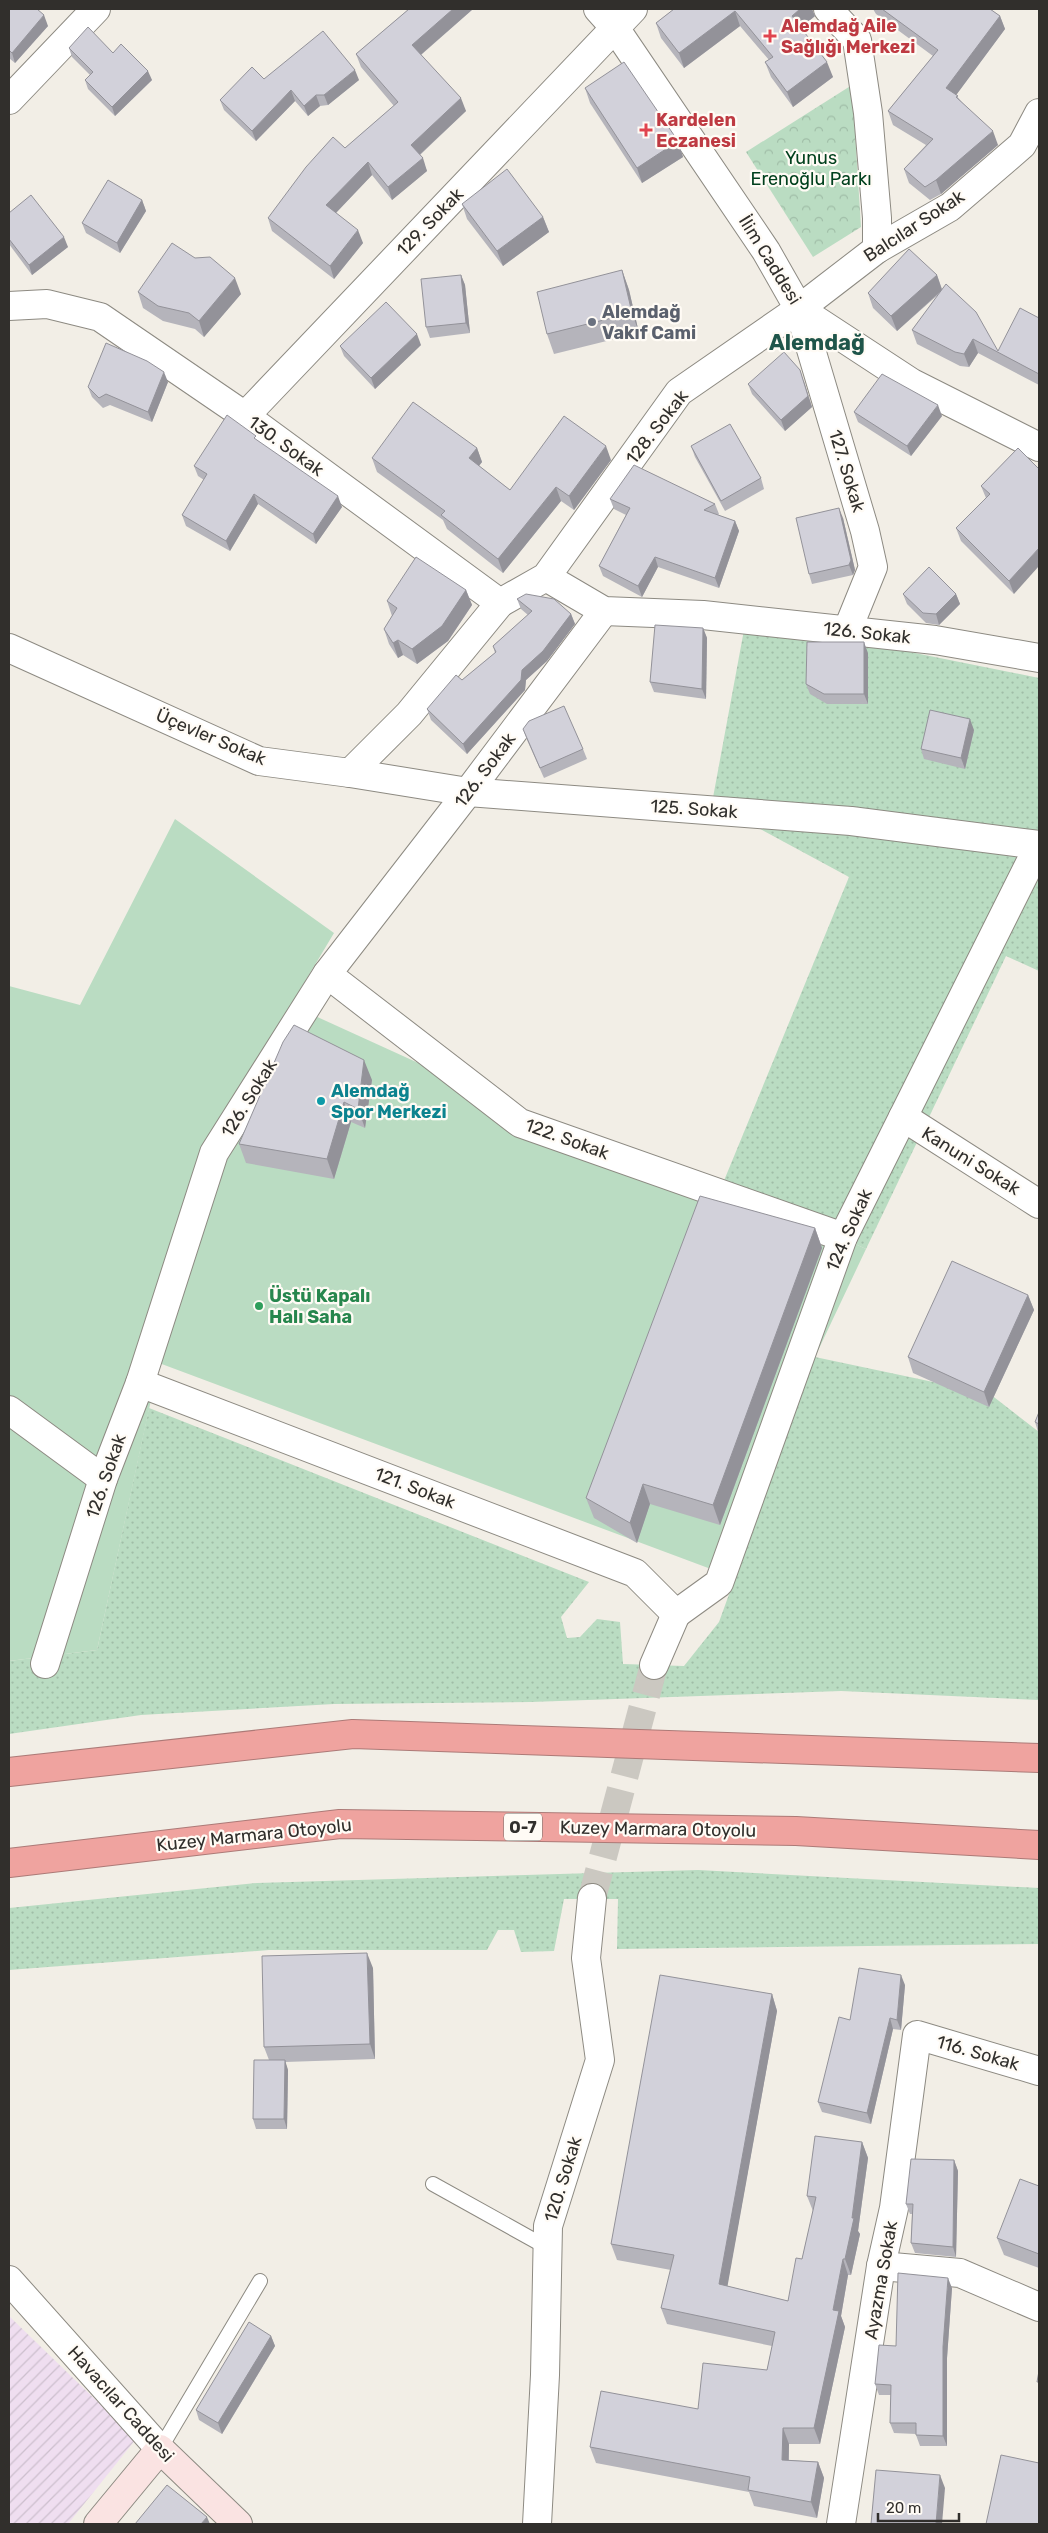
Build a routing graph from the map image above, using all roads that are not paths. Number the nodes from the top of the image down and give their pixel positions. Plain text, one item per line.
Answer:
1 (96, 9) edge
2 (828, 9) edge
3 (615, 15) edge
4 (9, 100) edge
5 (1039, 113) edge
6 (877, 249) junction
7 (9, 306) edge
8 (799, 309) junction
9 (245, 416) junction
10 (1039, 447) edge
11 (546, 577) junction
12 (500, 604) junction
13 (604, 611) junction
14 (847, 631) junction
15 (9, 648) edge
16 (1039, 658) edge
17 (350, 773) junction
18 (468, 792) junction
19 (1039, 845) edge
20 (327, 974) junction
21 (903, 1118) junction
22 (1039, 1204) edge
23 (843, 1237) junction
24 (140, 1383) junction
25 (9, 1410) edge
26 (103, 1479) junction
27 (676, 1614) junction
28 (45, 1664) dead end
29 (654, 1665) tunnel mouth
30 (1039, 1758) edge
31 (9, 1772) edge
32 (1039, 1845) edge
33 (9, 1863) edge
34 (592, 1898) tunnel mouth
35 (917, 2035) joint
36 (1039, 2071) edge
37 (432, 2184) dead end
38 (548, 2248) junction
39 (881, 2266) junction
40 (9, 2280) edge
41 (260, 2281) dead end
42 (1039, 2307) edge
43 (160, 2448) junction
44 (98, 2524) edge
45 (238, 2524) edge
46 (537, 2524) edge
47 (842, 2524) edge

1 - 4 street
2 - 6 street
3 - 8 street, İlim Caddesi
3 - 9 street, 129. Sokak
5 - 6 street, Balcılar Sokak
6 - 8 street, Balcılar Sokak
7 - 9 street, 130. Sokak
8 - 10 street, İlim Caddesi
8 - 11 street, 128. Sokak
8 - 14 street, 127. Sokak
9 - 12 street, 130. Sokak
11 - 12 street
11 - 13 street, 126. Sokak
12 - 17 street
13 - 14 street, 126. Sokak
13 - 18 street, 126. Sokak
14 - 16 street, 126. Sokak
15 - 17 street, Üçevler Sokak
17 - 18 street, 125. Sokak
18 - 19 street, 125. Sokak
18 - 20 street, 126. Sokak
19 - 21 street, 124. Sokak
20 - 23 street, 122. Sokak
20 - 24 street, 126. Sokak
21 - 22 street, Kanuni Sokak
21 - 23 street, 124. Sokak
23 - 27 street, 124. Sokak
24 - 26 street, 126. Sokak
24 - 27 street, 121. Sokak
25 - 26 street
26 - 28 street, 126. Sokak
27 - 29 street
30 - 31 highway
32 - 33 highway, Kuzey Marmara Otoyolu / O-7
34 - 38 street, 120. Sokak
35 - 36 street, 116. Sokak
35 - 39 street, Ayazma Sokak
37 - 38 lane
38 - 46 street, 120. Sokak
39 - 42 street
39 - 47 street, Ayazma Sokak
40 - 43 street, Havacılar Caddesi
41 - 43 lane
43 - 44 street
43 - 45 street, Havacılar Caddesi

